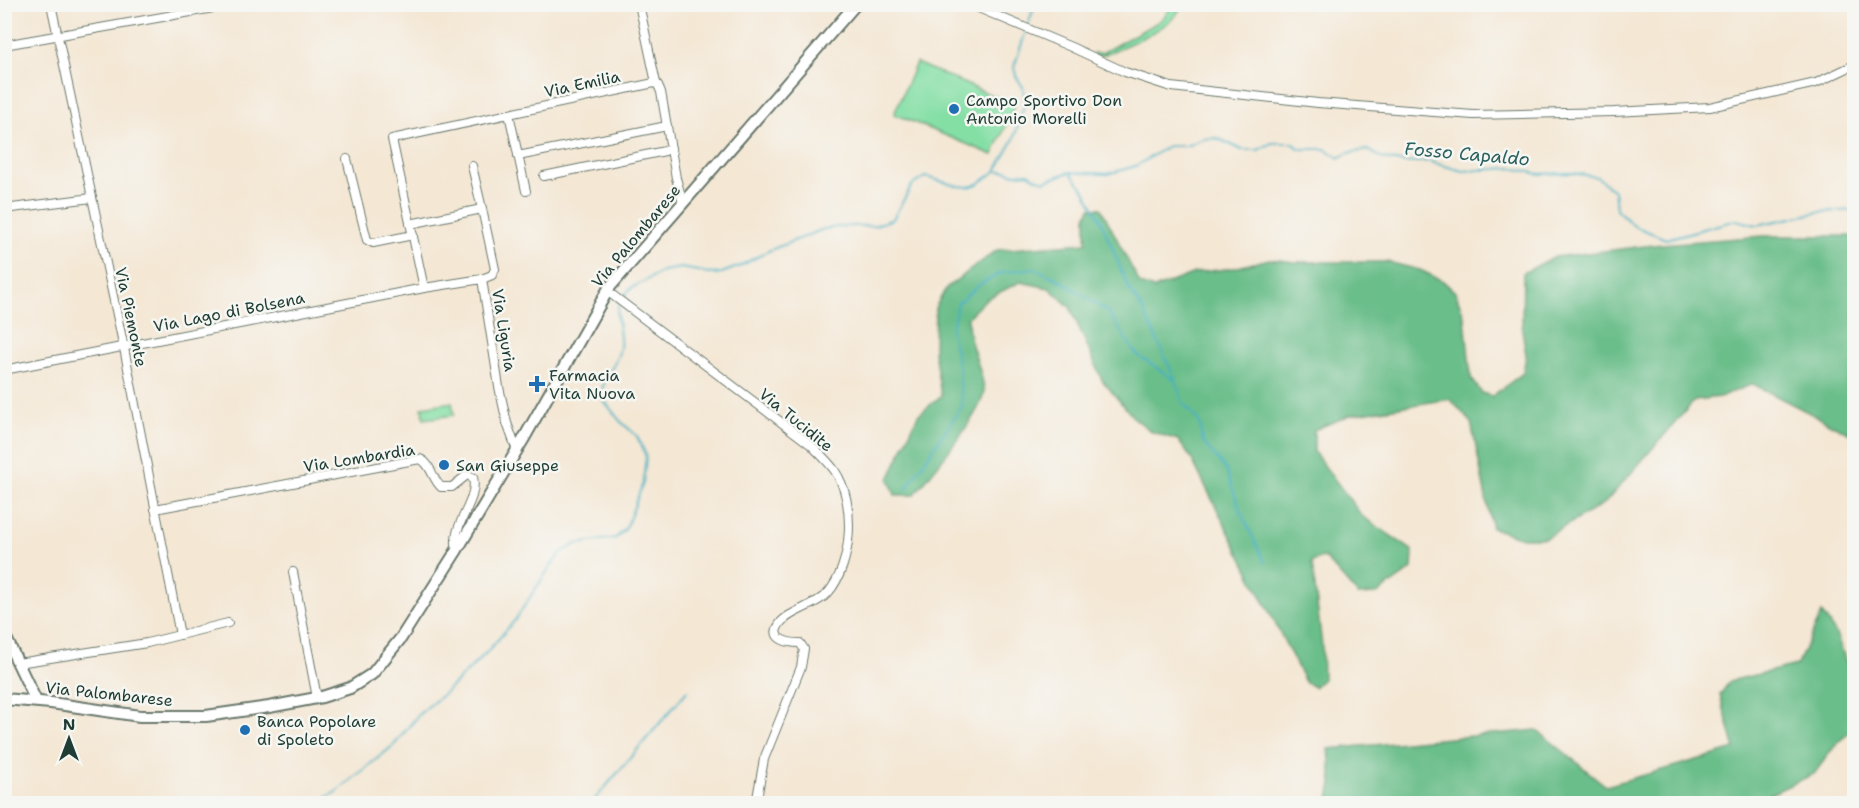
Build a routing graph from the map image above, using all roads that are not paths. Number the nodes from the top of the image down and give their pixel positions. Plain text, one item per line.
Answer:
1 (51, 4) edge
2 (236, 4) edge
3 (639, 4) edge
4 (856, 4) edge
5 (969, 4) edge
6 (57, 35) junction
7 (4, 45) edge
8 (1854, 65) edge
9 (656, 83) junction
10 (509, 114) junction
11 (667, 126) junction
12 (670, 148) junction
13 (518, 156) junction
14 (347, 159) dead end
15 (472, 166) dead end
16 (543, 176) dead end
17 (526, 191) dead end
18 (92, 198) junction
19 (683, 203) junction
20 (4, 209) edge
21 (482, 209) junction
22 (410, 224) junction
23 (413, 235) junction
24 (482, 279) junction
25 (424, 288) junction
26 (610, 294) junction
27 (124, 348) junction
28 (4, 370) edge
29 (517, 451) junction
30 (155, 509) junction
31 (457, 550) junction
32 (293, 572) dead end
33 (228, 623) dead end
34 (4, 634) edge
35 (180, 635) junction
36 (18, 663) junction
37 (317, 698) junction
38 (4, 699) edge
39 (36, 701) junction
40 (756, 804) edge

1 - 6 street, Via Piemonte
2 - 6 street
3 - 9 street
4 - 19 main road, Via Palombarese
5 - 8 street
6 - 7 street
6 - 18 street, Via Piemonte
9 - 10 street, Via Emilia
9 - 11 street
10 - 13 street
10 - 22 street, Via Emilia
11 - 12 street
11 - 13 street
12 - 16 street
12 - 19 street
13 - 17 street
14 - 23 street
15 - 21 street
18 - 20 street
18 - 27 street, Via Piemonte
19 - 26 main road, Via Palombarese
21 - 22 street
21 - 24 street
22 - 23 street
23 - 25 street
24 - 25 street, Via Liguria
24 - 29 street, Via Liguria
25 - 27 street, Via Lago di Bolsena
26 - 29 main road, Via Palombarese
26 - 40 street, Via Tucidite
27 - 28 street, Via Lago di Bolsena
27 - 30 street, Via Piemonte
29 - 31 main road, Via Palombarese
30 - 31 street, Via Lombardia
30 - 35 street, Via Piemonte
31 - 37 main road, Via Palombarese
32 - 37 street
33 - 35 street
34 - 36 main road
35 - 36 street
36 - 39 main road
37 - 39 main road, Via Palombarese
38 - 39 main road, Via Palombarese

